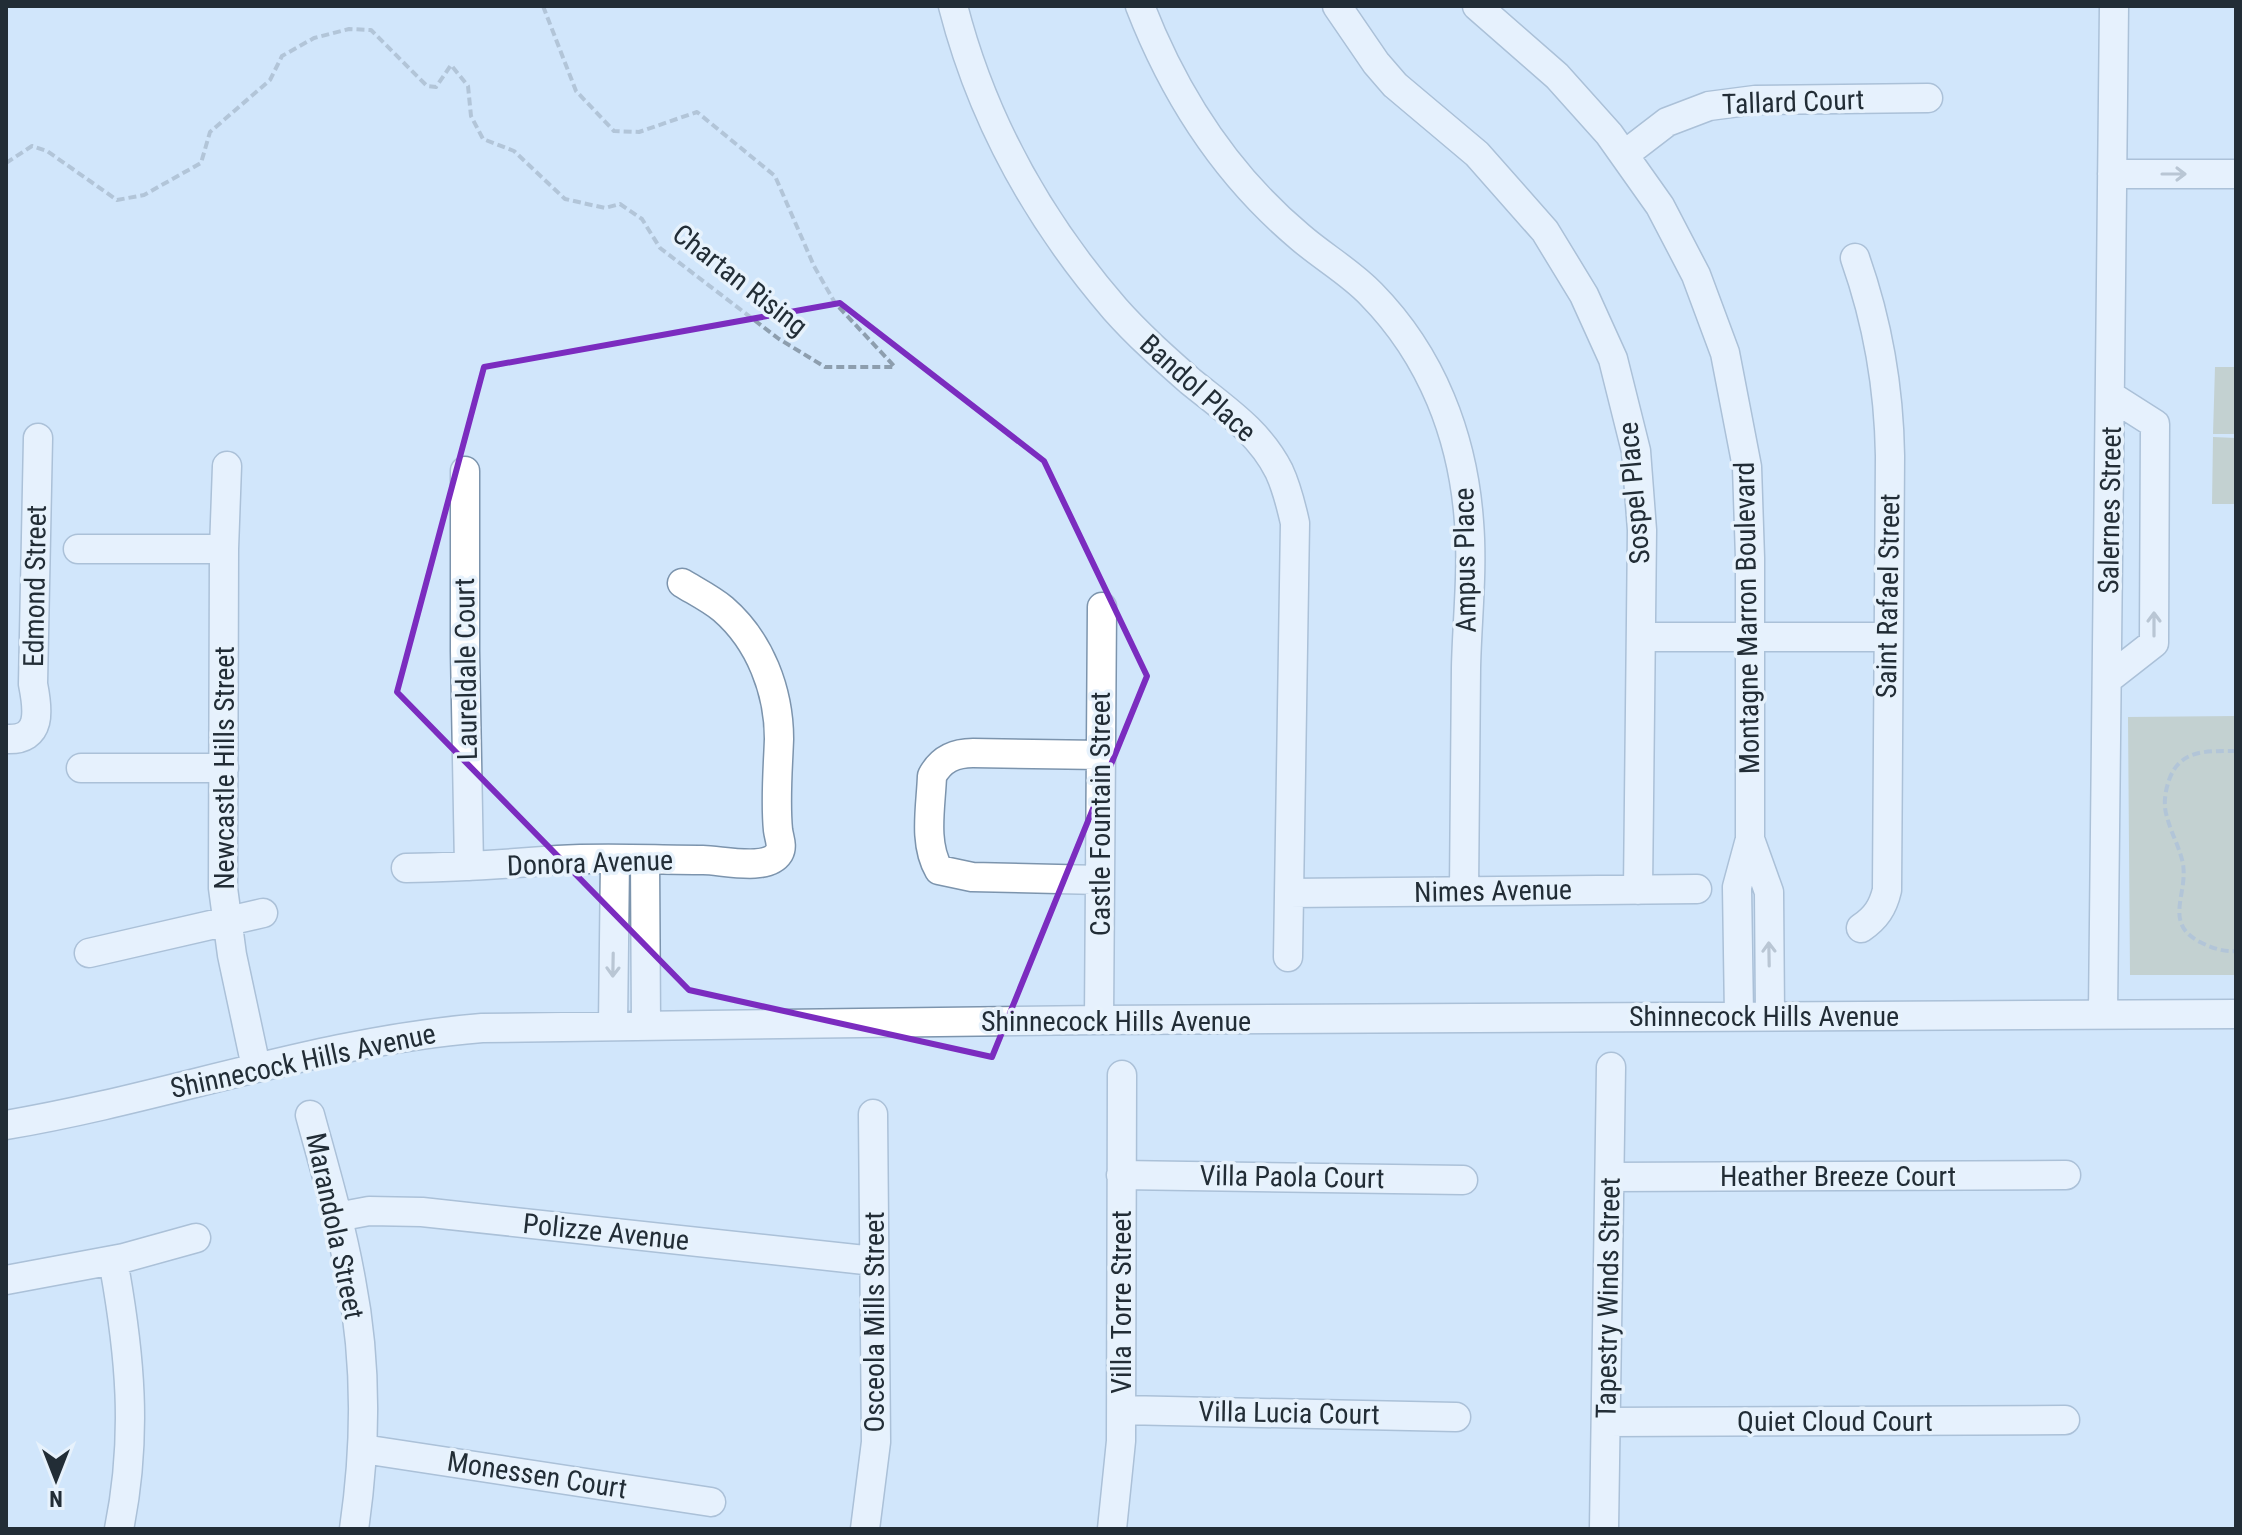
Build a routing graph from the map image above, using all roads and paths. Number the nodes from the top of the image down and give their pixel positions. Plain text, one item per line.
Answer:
1 (543, 6) edge
2 (953, 6) edge
3 (1140, 6) edge
4 (1337, 6) edge
5 (2114, 6) edge
6 (1489, 11) edge
7 (1928, 98) dead end
8 (1624, 155) junction
9 (6, 163) edge
10 (2112, 174) junction
11 (2236, 174) edge
12 (1855, 258) dead end
13 (2111, 396) junction
14 (38, 438) dead end
15 (227, 466) dead end
16 (465, 471) dead end
17 (78, 549) dead end
18 (224, 549) junction
19 (682, 583) dead end
20 (1102, 607) dead end
21 (1642, 637) junction
22 (1750, 637) junction
23 (1888, 637) junction
24 (2108, 679) junction
25 (18, 735) edge
26 (2236, 751) edge
27 (1101, 755) junction
28 (81, 768) dead end
29 (224, 768) junction
30 (1750, 839) junction
31 (615, 860) junction
32 (645, 860) junction
33 (469, 866) junction
34 (406, 868) dead end
35 (1100, 880) junction
36 (1697, 889) dead end
37 (1638, 890) junction
38 (1464, 891) junction
39 (1289, 893) junction
40 (263, 913) dead end
41 (226, 920) junction
42 (614, 927) junction
43 (646, 927) junction
44 (1861, 928) dead end
45 (2236, 951) edge
46 (89, 953) dead end
47 (1288, 957) dead end
48 (2103, 1014) junction
49 (2236, 1014) edge
50 (1739, 1016) junction
51 (1770, 1016) junction
52 (1099, 1020) junction
53 (613, 1026) junction
54 (646, 1026) junction
55 (256, 1067) junction
56 (1611, 1067) dead end
57 (1122, 1075) dead end
58 (873, 1114) dead end
59 (310, 1115) dead end
60 (6, 1125) edge
61 (1121, 1175) junction
62 (2066, 1175) dead end
63 (1610, 1177) junction
64 (1463, 1180) dead end
65 (337, 1217) junction
66 (196, 1238) dead end
67 (113, 1260) junction
68 (874, 1261) junction
69 (6, 1280) edge
70 (1122, 1410) junction
71 (1456, 1417) dead end
72 (2065, 1420) dead end
73 (1606, 1422) junction
74 (363, 1449) junction
75 (711, 1502) dead end
76 (119, 1529) edge
77 (354, 1529) edge
78 (865, 1529) edge
79 (1112, 1529) edge
80 (1604, 1529) edge

1 - 9 path, Chartan Rising
2 - 39 street, Bandol Place
3 - 38 street, Ampus Place
4 - 21 street, Sospel Place
5 - 10 street, Salernes Street
6 - 8 street, Montagne Marron Boulevard
7 - 8 street, Tallard Court
8 - 22 street, Montagne Marron Boulevard
10 -> 11 street
10 - 13 street, Salernes Street
12 - 23 street, Saint Rafael Street
13 - 24 street, Salernes Street
24 -> 13 street
14 - 25 street, Edmond Street
15 - 18 street, Newcastle Hills Street
16 - 33 street, Laureldale Court
17 - 18 street
18 - 29 street, Newcastle Hills Street
19 - 32 street, Donora Avenue
20 - 27 street, Castle Fountain Street
21 - 22 street
21 - 37 street, Sospel Place
22 - 23 street
22 - 30 street, Montagne Marron Boulevard
23 - 44 street, Saint Rafael Street
24 - 48 street, Salernes Street
26 - 45 path
27 - 35 street, Castle Fountain Street
27 - 35 street
28 - 29 street
29 - 41 street, Newcastle Hills Street
30 - 50 street, Montagne Marron Boulevard
51 -> 30 street, Montagne Marron Boulevard
31 - 32 street, Donora Avenue
31 - 33 street, Donora Avenue
31 - 42 street
32 - 43 street
33 - 34 street, Donora Avenue
35 - 52 street, Castle Fountain Street
36 - 37 street, Nimes Avenue
37 - 38 street, Nimes Avenue
38 - 39 street, Nimes Avenue
39 - 47 street, Bandol Place
40 - 41 street
41 - 46 street
41 - 55 street, Newcastle Hills Street
42 - 43 street
42 -> 53 street
43 - 54 street
48 - 49 street, Shinnecock Hills Avenue
48 - 51 street, Shinnecock Hills Avenue
50 - 51 street, Shinnecock Hills Avenue
50 - 52 street, Shinnecock Hills Avenue
52 - 54 street, Shinnecock Hills Avenue
53 - 54 street, Shinnecock Hills Avenue
53 - 55 street, Shinnecock Hills Avenue
55 - 60 street, Shinnecock Hills Avenue
56 - 63 street, Tapestry Winds Street
57 - 61 street, Villa Torre Street
58 - 68 street, Osceola Mills Street
59 - 65 street, Marandola Street
61 - 64 street, Villa Paola Court
61 - 70 street, Villa Torre Street
62 - 63 street, Heather Breeze Court
63 - 73 street, Tapestry Winds Street
65 - 68 street, Polizze Avenue
65 - 74 street, Marandola Street
66 - 67 street
67 - 69 street
67 - 76 street
68 - 78 street, Osceola Mills Street
70 - 71 street, Villa Lucia Court
70 - 79 street, Villa Torre Street
72 - 73 street, Quiet Cloud Court
73 - 80 street, Tapestry Winds Street
74 - 75 street, Monessen Court
74 - 77 street, Marandola Street

